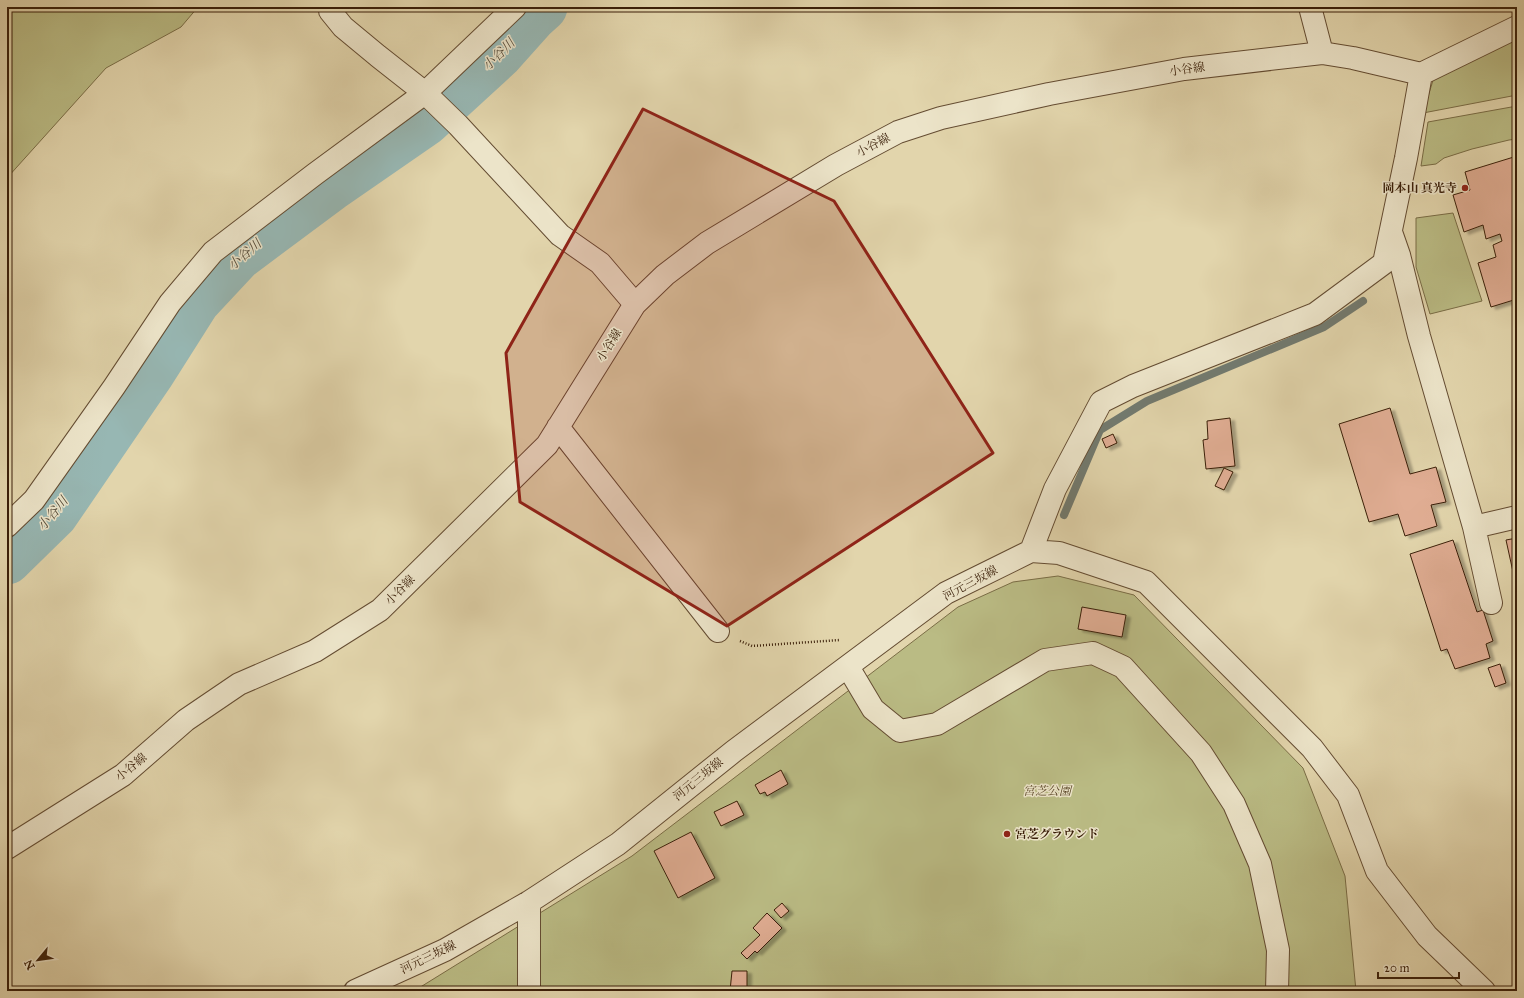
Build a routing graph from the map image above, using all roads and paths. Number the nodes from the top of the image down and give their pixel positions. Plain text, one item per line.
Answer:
1 (330, 7) edge
2 (515, 7) edge
3 (1310, 7) edge
4 (1517, 27) edge
5 (1322, 53) junction
6 (1421, 74) junction
7 (425, 93) junction
8 (1391, 232) junction
9 (635, 304) junction
10 (558, 427) junction
11 (1517, 517) edge
12 (7, 526) edge
13 (1474, 527) junction
14 (1031, 551) junction
15 (1491, 603) dead end
16 (718, 631) joint
17 (843, 640) dead end
18 (848, 667) junction
19 (7, 848) edge
20 (529, 902) junction
21 (355, 991) edge
22 (529, 991) edge
23 (1277, 991) edge
24 (1484, 991) edge

1 - 7 street
2 - 7 street
3 - 5 street
4 - 6 street
5 - 6 street, 小谷線
5 - 9 street, 小谷線
6 - 8 street
7 - 9 street
7 - 12 street
8 - 13 street
8 - 14 street
9 - 10 street, 小谷線
10 - 16 street
10 - 19 street, 小谷線
11 - 13 street
13 - 15 street
14 - 18 street, 河元三坂線
14 - 24 street
16 - 17 path
18 - 20 street, 河元三坂線
18 - 23 street
20 - 21 street, 河元三坂線
20 - 22 street

